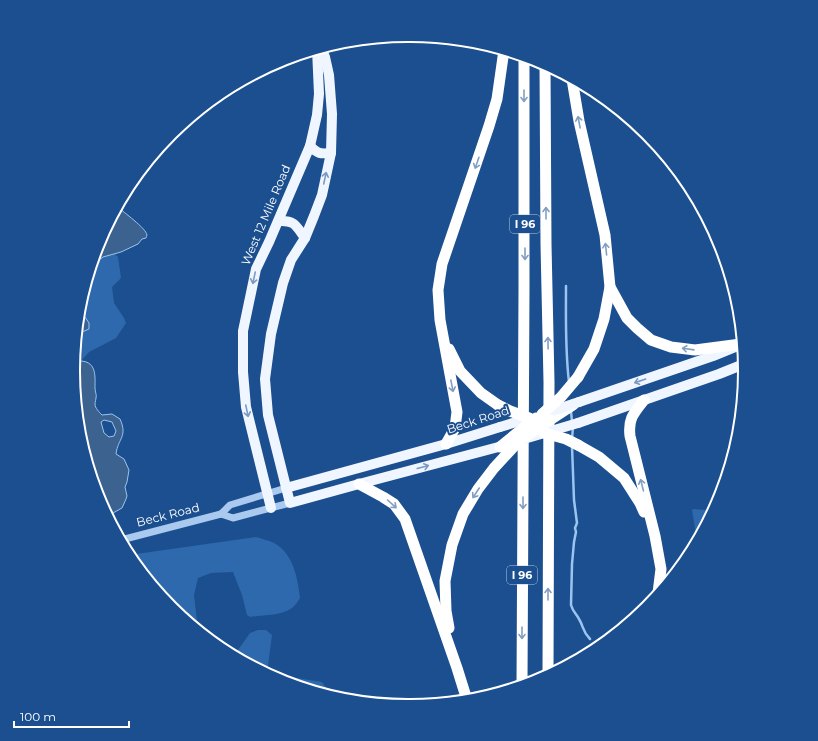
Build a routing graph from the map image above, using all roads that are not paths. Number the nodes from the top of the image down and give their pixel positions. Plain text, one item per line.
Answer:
1 (323, 53) edge
2 (317, 55) edge
3 (503, 56) edge
4 (524, 63) edge
5 (545, 72) edge
6 (573, 86) edge
7 (310, 146) junction
8 (331, 153) junction
9 (279, 221) junction
10 (305, 238) junction
11 (610, 287) junction
12 (440, 320) junction
13 (737, 345) edge
14 (737, 346) edge
15 (738, 366) edge
16 (644, 400) junction
17 (579, 402) joint
18 (539, 417) junction
19 (578, 423) junction
20 (500, 427) junction
21 (522, 429) junction
22 (538, 432) junction
23 (519, 441) junction
24 (446, 444) junction
25 (500, 447) junction
26 (359, 484) junction
27 (286, 488) junction
28 (267, 494) junction
29 (290, 503) junction
30 (271, 508) junction
31 (221, 514) junction
32 (655, 536) junction
33 (127, 538) edge
34 (659, 583) edge
35 (457, 668) junction
36 (548, 668) edge
37 (522, 679) edge
38 (465, 694) edge

1 - 8 main road
2 - 7 main road, West 12 Mile Road
3 -> 12 highway
4 -> 37 highway, I 96
36 -> 5 highway, I 96
11 -> 6 highway
7 - 8 main road
7 - 9 main road, West 12 Mile Road
10 -> 8 main road
9 - 10 main road
9 -> 28 main road, West 12 Mile Road
10 - 27 main road
13 -> 11 highway
11 - 18 highway, bridge
12 - 18 highway, bridge
12 -> 24 highway
14 -> 17 main road
15 - 16 main road
16 - 19 main road
32 -> 16 highway
17 - 18 highway, bridge
18 - 19 highway, bridge
18 - 20 main road, Beck Road, bridge
18 - 21 highway, bridge
18 - 22 highway, bridge
19 - 22 main road, bridge
20 - 21 highway, bridge
20 - 24 main road, Beck Road
21 - 22 highway, bridge
21 - 25 highway
22 - 23 highway, bridge
22 - 32 highway, bridge
23 - 25 main road, Beck Road
23 -> 35 highway
24 - 27 main road, Beck Road
26 -> 25 main road, Beck Road
26 - 29 main road, Beck Road
26 -> 35 highway
27 - 28 street, Beck Road
27 - 29 main road
28 - 30 main road, West 12 Mile Road
28 - 31 street, Beck Road
29 - 30 street, Beck Road
30 - 31 street, Beck Road
31 - 33 street, Beck Road
32 - 34 highway
35 - 38 highway

